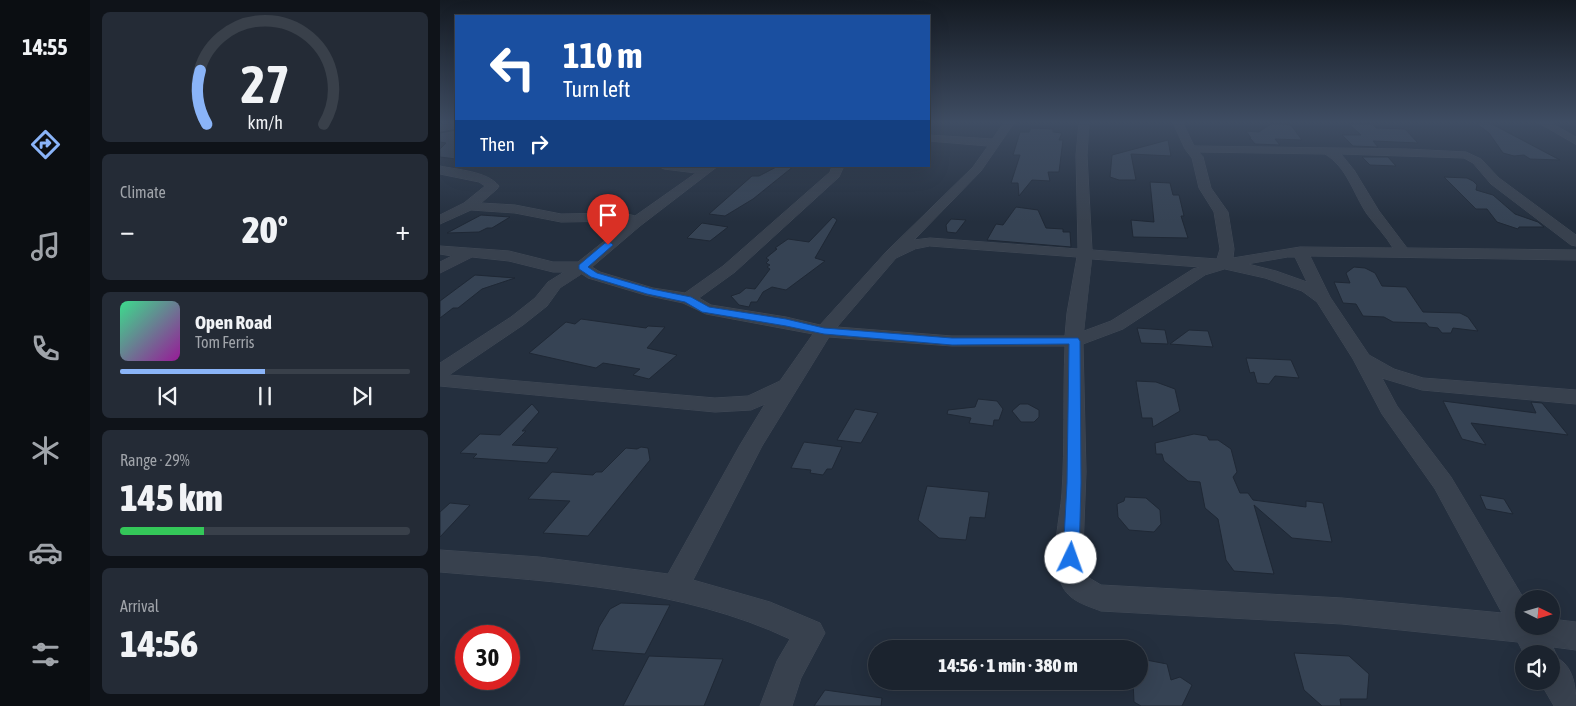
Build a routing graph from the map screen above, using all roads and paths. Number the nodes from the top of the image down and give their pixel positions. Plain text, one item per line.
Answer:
1 (987, 156) edge
2 (1080, 156) edge
3 (1196, 156) edge
4 (1337, 156) edge
5 (1468, 156) edge
6 (686, 167) edge
7 (838, 167) edge
8 (709, 168) edge
9 (440, 170) edge
10 (469, 206) junction
11 (440, 220) edge
12 (635, 223) junction
13 (1576, 242) edge
14 (440, 250) edge
15 (1300, 251) junction
16 (469, 252) junction
17 (1400, 252) junction
18 (1085, 253) junction
19 (891, 255) junction
20 (1576, 255) edge
21 (1224, 264) junction
22 (582, 267) junction
23 (440, 268) edge
24 (688, 299) junction
25 (1323, 299) junction
26 (824, 331) junction
27 (1074, 341) junction
28 (1362, 359) junction
29 (440, 372) edge
30 (440, 380) edge
31 (1422, 384) junction
32 (787, 386) junction
33 (1576, 397) edge
34 (1389, 408) junction
35 (440, 562) edge
36 (674, 587) junction
37 (1515, 609) edge
38 (1515, 631) edge
39 (1552, 635) edge
40 (1576, 636) edge
41 (1560, 686) edge
42 (776, 706) edge
43 (1572, 706) edge

1 - 19 street
2 - 18 street
3 - 21 street
4 - 17 street
5 - 13 street
6 - 8 street
7 - 24 street
8 - 12 street
9 - 10 street
10 - 11 street
10 - 12 street
12 - 22 street
14 - 16 street
15 - 17 street
15 - 21 street
15 - 25 street
16 - 22 street
16 - 23 street
17 - 20 street
18 - 19 street
18 - 21 street
18 - 27 street
19 - 26 street
21 - 25 street
21 - 27 street
22 - 24 street
22 - 29 street
24 - 26 street
25 - 28 street
26 - 27 street
26 - 32 street
27 - 38 street
28 - 31 street
28 - 34 street
30 - 32 street
31 - 33 street
31 - 34 street
32 - 36 street
34 - 37 street
35 - 36 street
36 - 42 street
39 - 40 street
41 - 43 street

